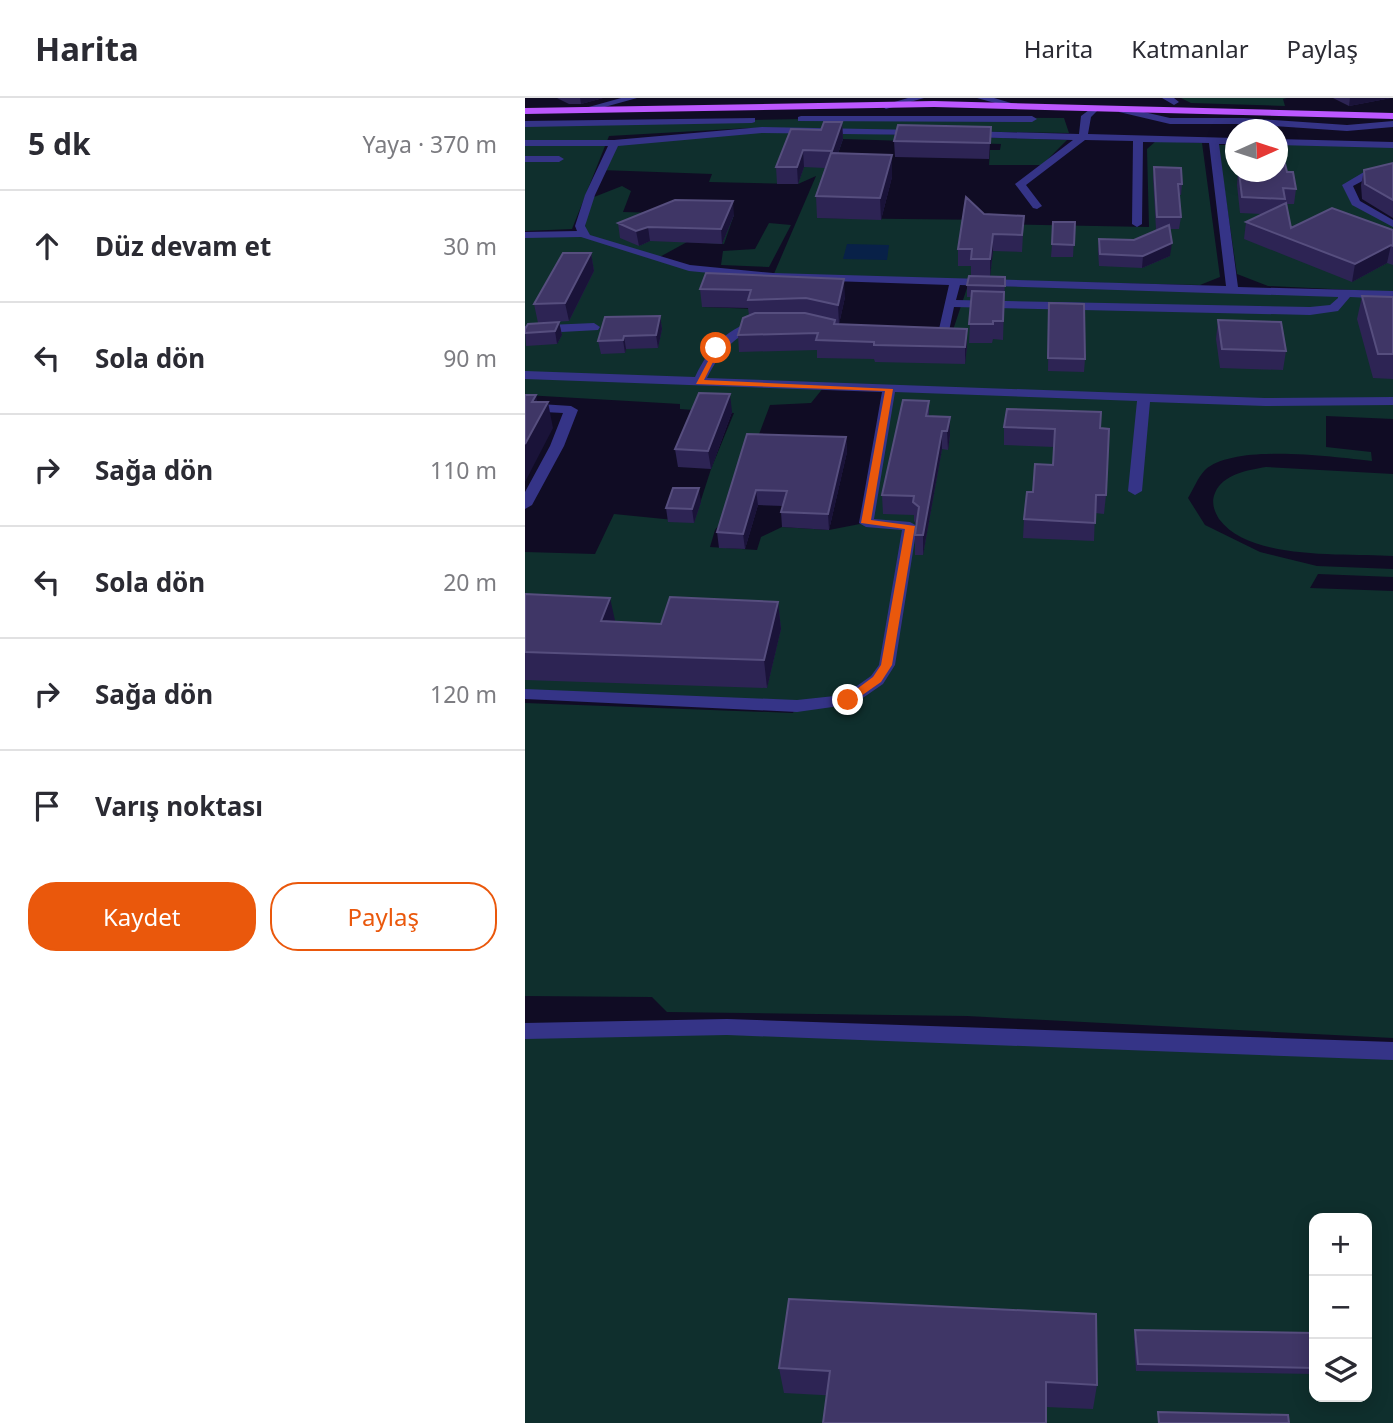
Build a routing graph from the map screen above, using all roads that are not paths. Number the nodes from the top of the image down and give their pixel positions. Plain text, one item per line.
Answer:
1 (629, 98) edge
2 (919, 98) edge
3 (982, 98) edge
4 (935, 105) edge
5 (955, 105) edge
6 (1013, 105) junction
7 (886, 106) junction
8 (583, 110) junction
9 (1093, 110) junction
10 (1122, 110) joint
11 (525, 111) edge
12 (1032, 119) dead end
13 (1392, 119) edge
14 (525, 122) edge
15 (930, 133) edge
16 (958, 134) edge
17 (1083, 137) junction
18 (1138, 139) junction
19 (1214, 141) junction
20 (1225, 141) edge
21 (1288, 142) edge
22 (525, 143) edge
23 (614, 143) junction
24 (1393, 145) edge
25 (525, 159) edge
26 (559, 159) dead end
27 (1393, 172) edge
28 (1037, 206) dead end
29 (1137, 224) dead end
30 (1393, 224) edge
31 (585, 234) junction
32 (525, 235) edge
33 (956, 281) junction
34 (1232, 289) junction
35 (1343, 293) junction
36 (1393, 295) edge
37 (949, 303) junction
38 (776, 321) edge
39 (594, 327) dead end
40 (525, 330) edge
41 (916, 332) edge
42 (525, 375) edge
43 (699, 382) junction
44 (889, 389) junction
45 (1144, 398) junction
46 (1393, 401) edge
47 (525, 407) edge
48 (1135, 491) dead end
49 (525, 505) edge
50 (525, 694) edge
51 (525, 1031) edge
52 (1393, 1051) edge

1 - 8 street
2 - 7 street
3 - 6 street
4 - 5 main road
4 - 7 main road
4 - 14 main road
5 - 6 main road
5 - 9 main road
6 - 9 main road
7 - 8 main road
8 - 11 main road
9 - 10 main road
9 - 17 street
10 - 13 street
12 - 14 street
15 - 23 street
16 - 17 street
17 - 18 street
17 - 28 street
18 - 19 street
18 - 29 street
19 - 20 street
19 - 34 street
21 - 24 street
22 - 23 street
23 - 31 street
25 - 26 street
27 - 30 street
31 - 32 street
31 - 33 street
33 - 34 street
33 - 37 street
34 - 35 street
35 - 36 street
35 - 37 street
37 - 41 street
38 - 43 street
39 - 40 street
42 - 43 street
43 - 44 street
44 - 45 street
44 - 50 street
45 - 46 street
45 - 48 street
47 - 49 street
51 - 52 street

